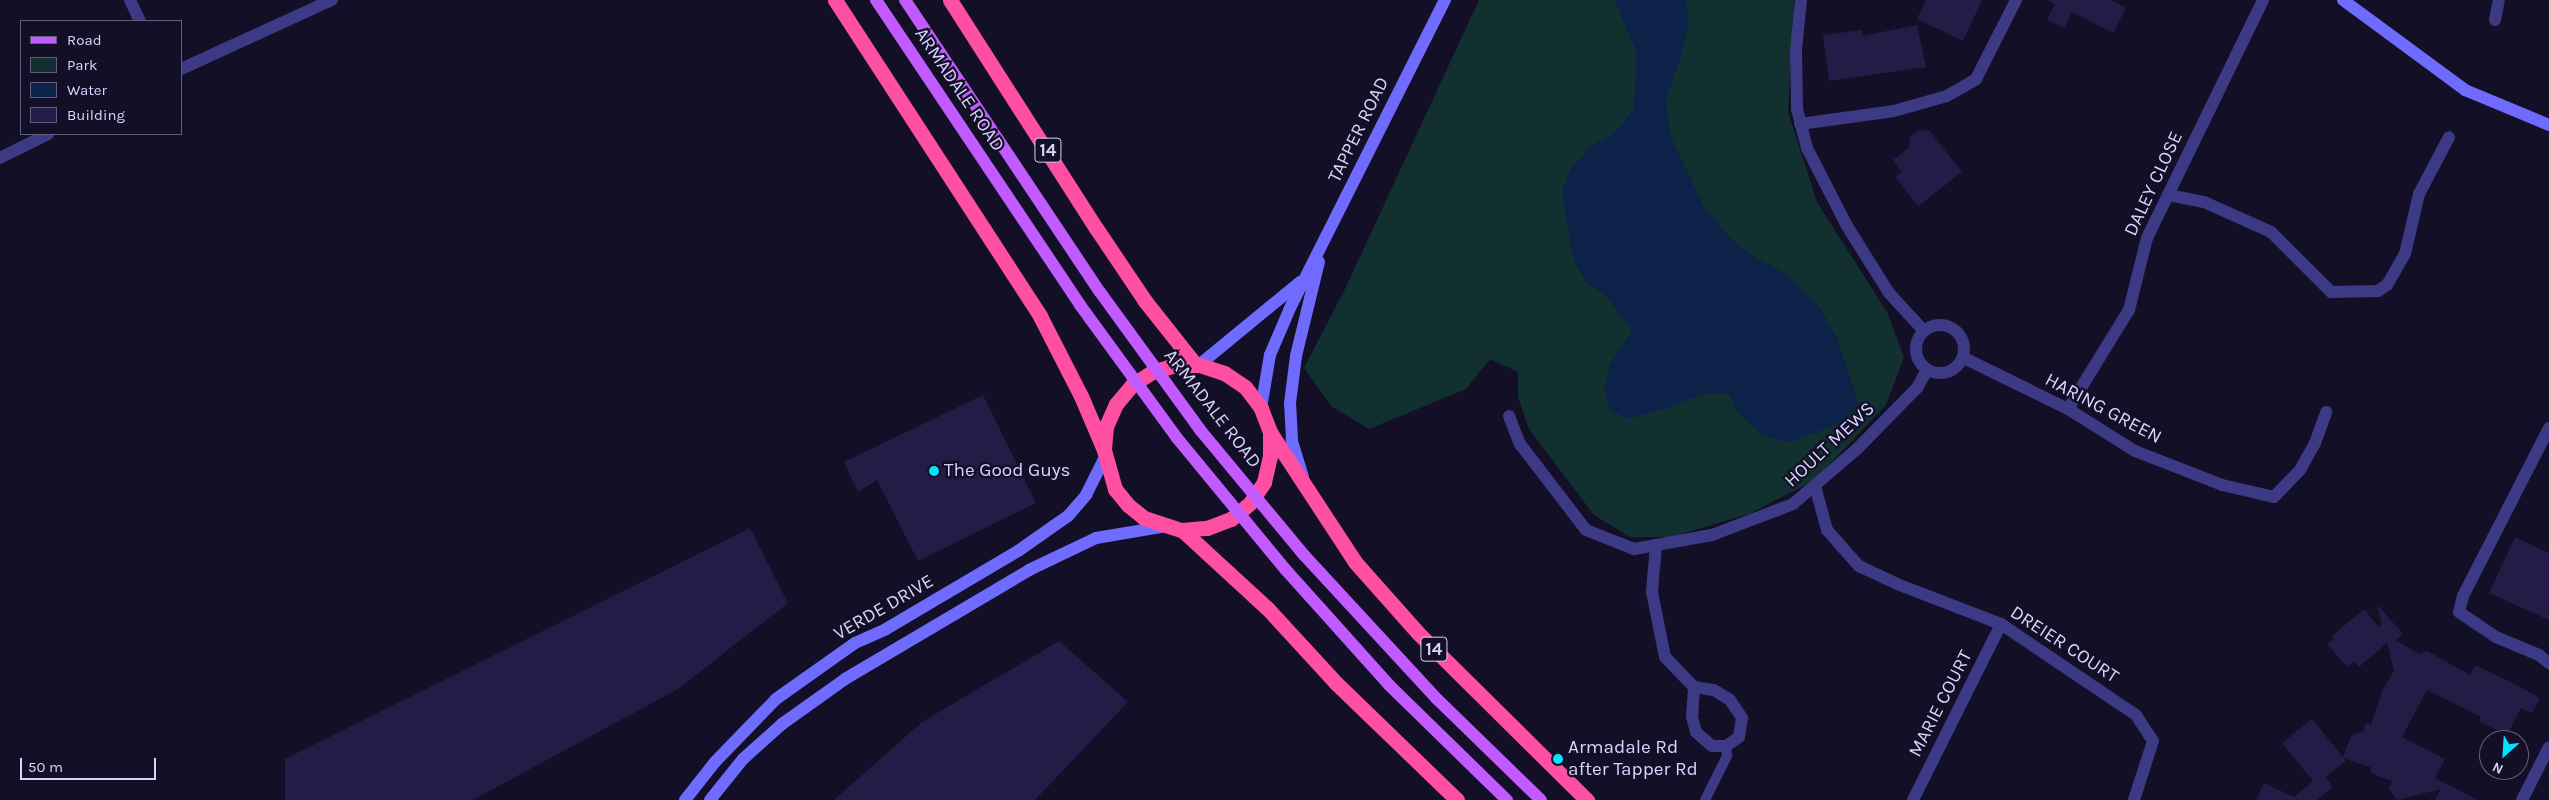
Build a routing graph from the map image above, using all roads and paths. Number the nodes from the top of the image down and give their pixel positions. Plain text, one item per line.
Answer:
1 (130, 0) edge
2 (332, 0) edge
3 (835, 0) edge
4 (876, 0) edge
5 (905, 0) edge
6 (950, 0) edge
7 (1445, 0) edge
8 (1801, 0) edge
9 (2016, 0) edge
10 (2263, 0) edge
11 (2344, 0) edge
12 (2499, 0) edge
13 (2352, 5) edge
14 (140, 20) edge
15 (2495, 20) dead end
16 (182, 69) edge
17 (1800, 124) junction
18 (2549, 125) edge
19 (46, 135) edge
20 (2449, 137) dead end
21 (0, 158) edge
22 (2168, 195) junction
23 (1322, 247) junction
24 (1306, 277) junction
25 (1923, 330) junction
26 (1964, 358) junction
27 (1197, 365) junction
28 (1927, 370) junction
29 (1261, 408) junction
30 (2068, 409) junction
31 (2326, 412) dead end
32 (1509, 416) dead end
33 (2549, 428) edge
34 (1270, 432) junction
35 (1104, 454) junction
36 (1304, 481) junction
37 (1815, 486) junction
38 (1162, 526) junction
39 (1182, 530) junction
40 (1656, 545) junction
41 (2001, 624) junction
42 (2549, 663) edge
43 (1694, 688) junction
44 (1726, 746) junction
45 (2549, 747) edge
46 (685, 800) edge
47 (710, 800) edge
48 (1457, 800) edge
49 (1506, 800) edge
50 (1541, 800) edge
51 (1587, 800) edge
52 (1705, 800) edge
53 (1913, 800) edge
54 (2134, 800) edge
55 (2522, 800) edge

1 - 14 street
2 - 16 street
3 - 35 highway
4 - 49 main road, ARMADALE ROAD, bridge
5 - 50 main road, ARMADALE ROAD, bridge
6 - 27 highway, 14
7 - 23 main road, TAPPER ROAD
8 - 17 street
9 - 17 street
10 - 22 street, DALEY CLOSE
11 - 13 main road
12 - 15 street
13 - 18 main road
17 - 25 street
19 - 21 street
20 - 22 street
22 - 30 street, DALEY CLOSE
23 - 24 main road, TAPPER ROAD
23 - 36 main road
24 - 27 main road, TAPPER ROAD
24 - 29 main road, TAPPER ROAD
25 - 26 street
25 - 28 street
26 - 28 street
26 - 30 street, HARING GREEN
27 - 29 highway, 14
27 - 35 highway, 14
28 - 37 street, HOULT MEWS
29 - 34 highway, 14
30 - 31 street, HARING GREEN
32 - 40 street, HOULT MEWS
33 - 42 street
34 - 36 highway, 14
34 - 39 highway, 14
35 - 38 highway, 14
35 - 46 main road, VERDE DRIVE
36 - 51 highway, 14
37 - 40 street, HOULT MEWS
37 - 41 street, DREIER COURT
38 - 39 highway, 14
38 - 47 main road
39 - 48 highway
40 - 43 street
41 - 53 street, MARIE COURT
41 - 54 street, DREIER COURT
43 - 44 street
43 - 44 street
44 - 52 lane
45 - 55 street

